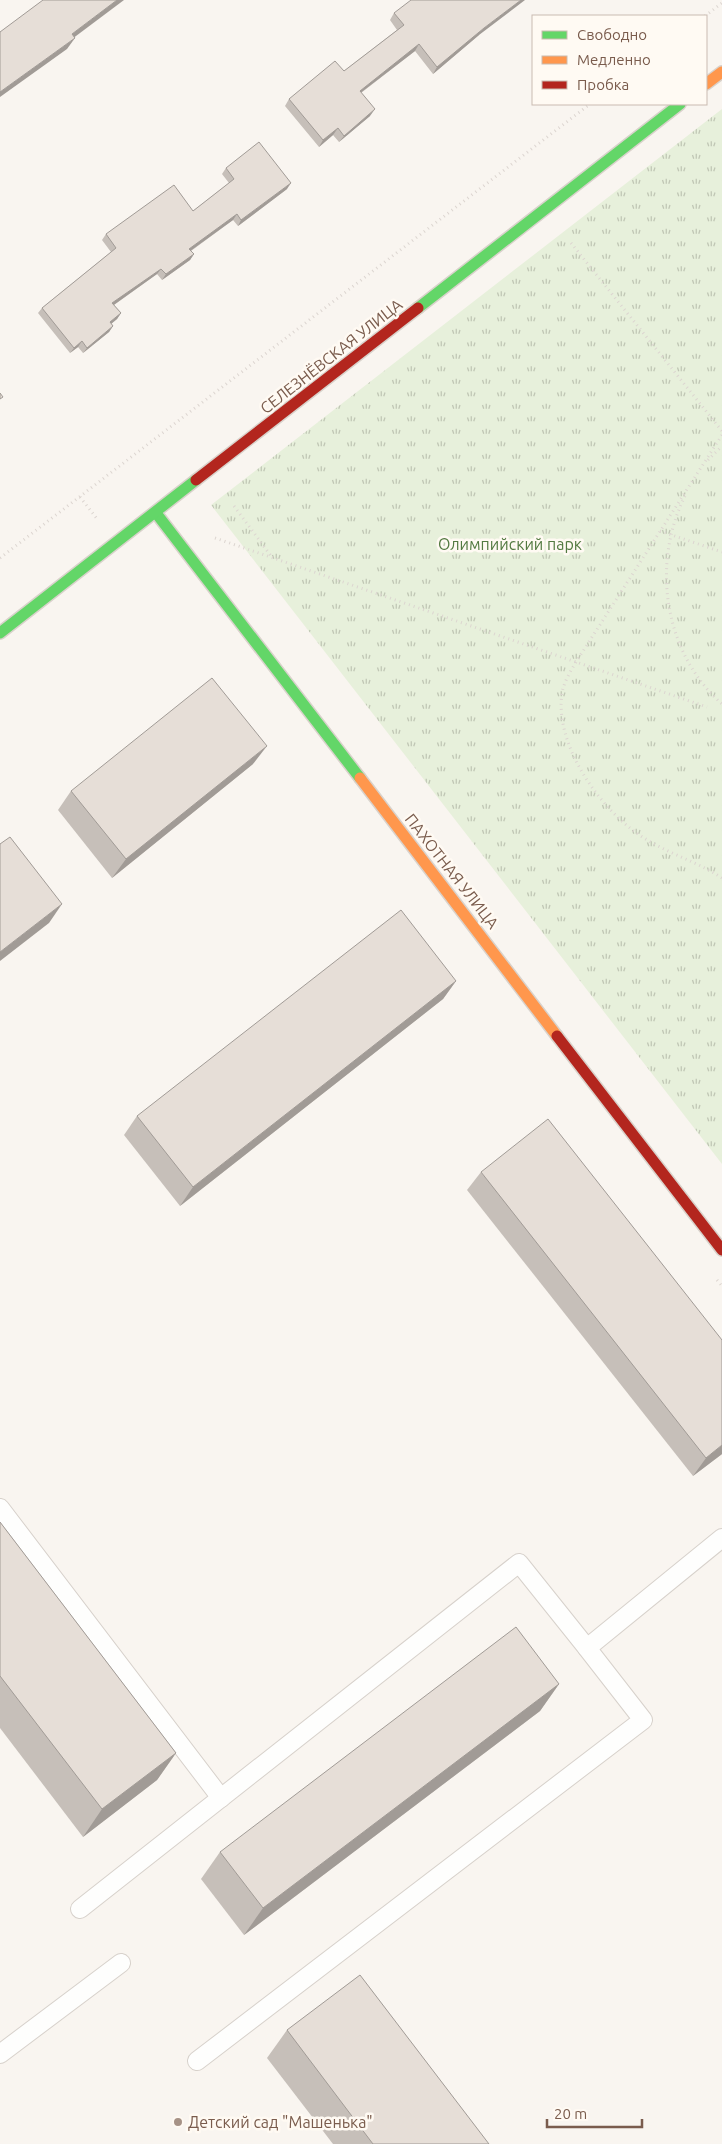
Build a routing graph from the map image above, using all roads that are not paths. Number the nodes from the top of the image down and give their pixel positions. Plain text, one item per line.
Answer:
1 (722, 72) edge
2 (707, 83) edge
3 (679, 105) edge
4 (156, 513) junction
5 (0, 633) edge
6 (722, 1250) edge
7 (0, 1508) edge
8 (722, 1538) edge
9 (587, 1648) junction
10 (221, 1798) junction
11 (80, 1909) dead end
12 (121, 1963) dead end
13 (0, 2054) edge
14 (197, 2061) dead end

1 - 2 street
3 - 4 street, СЕЛЕЗНЁВСКАЯ УЛИЦА
4 - 5 street, СЕЛЕЗНЁВСКАЯ УЛИЦА
4 - 6 street, ПАХОТНАЯ УЛИЦА
7 - 10 lane
8 - 9 lane
9 - 10 lane
9 - 14 lane
10 - 11 lane
12 - 13 lane

